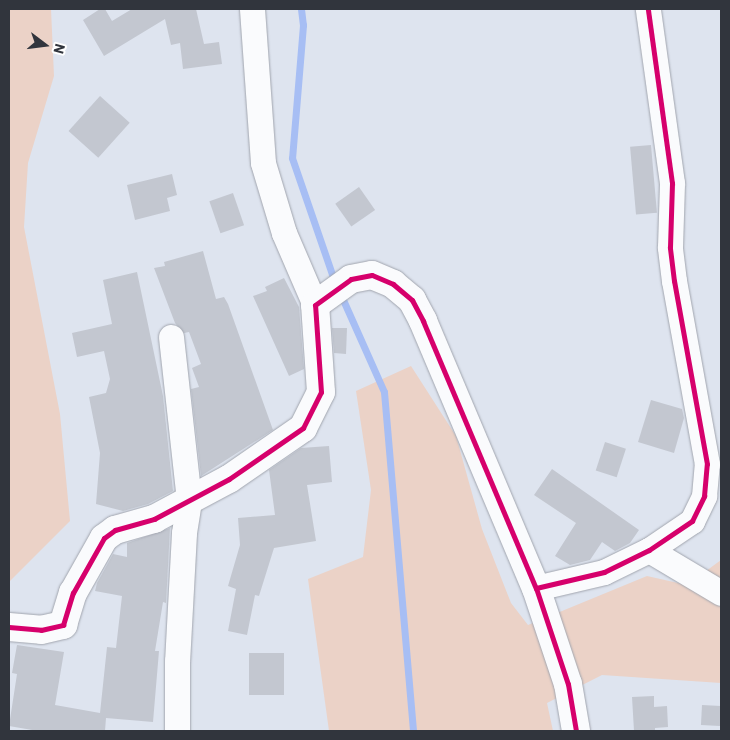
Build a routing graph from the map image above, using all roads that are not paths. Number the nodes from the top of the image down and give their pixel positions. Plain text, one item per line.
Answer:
1 (252, 9) edge
2 (648, 9) edge
3 (321, 301) junction
4 (171, 337) dead end
5 (189, 501) junction
6 (721, 503) edge
7 (692, 521) junction
8 (649, 550) junction
9 (536, 588) junction
10 (721, 593) edge
11 (9, 627) edge
12 (177, 731) edge
13 (576, 731) edge

1 - 3 street
2 - 7 street
3 - 5 street
3 - 9 street
4 - 5 street
5 - 11 street
5 - 12 street
6 - 7 street
7 - 8 street
8 - 9 street
8 - 10 street
9 - 13 street

